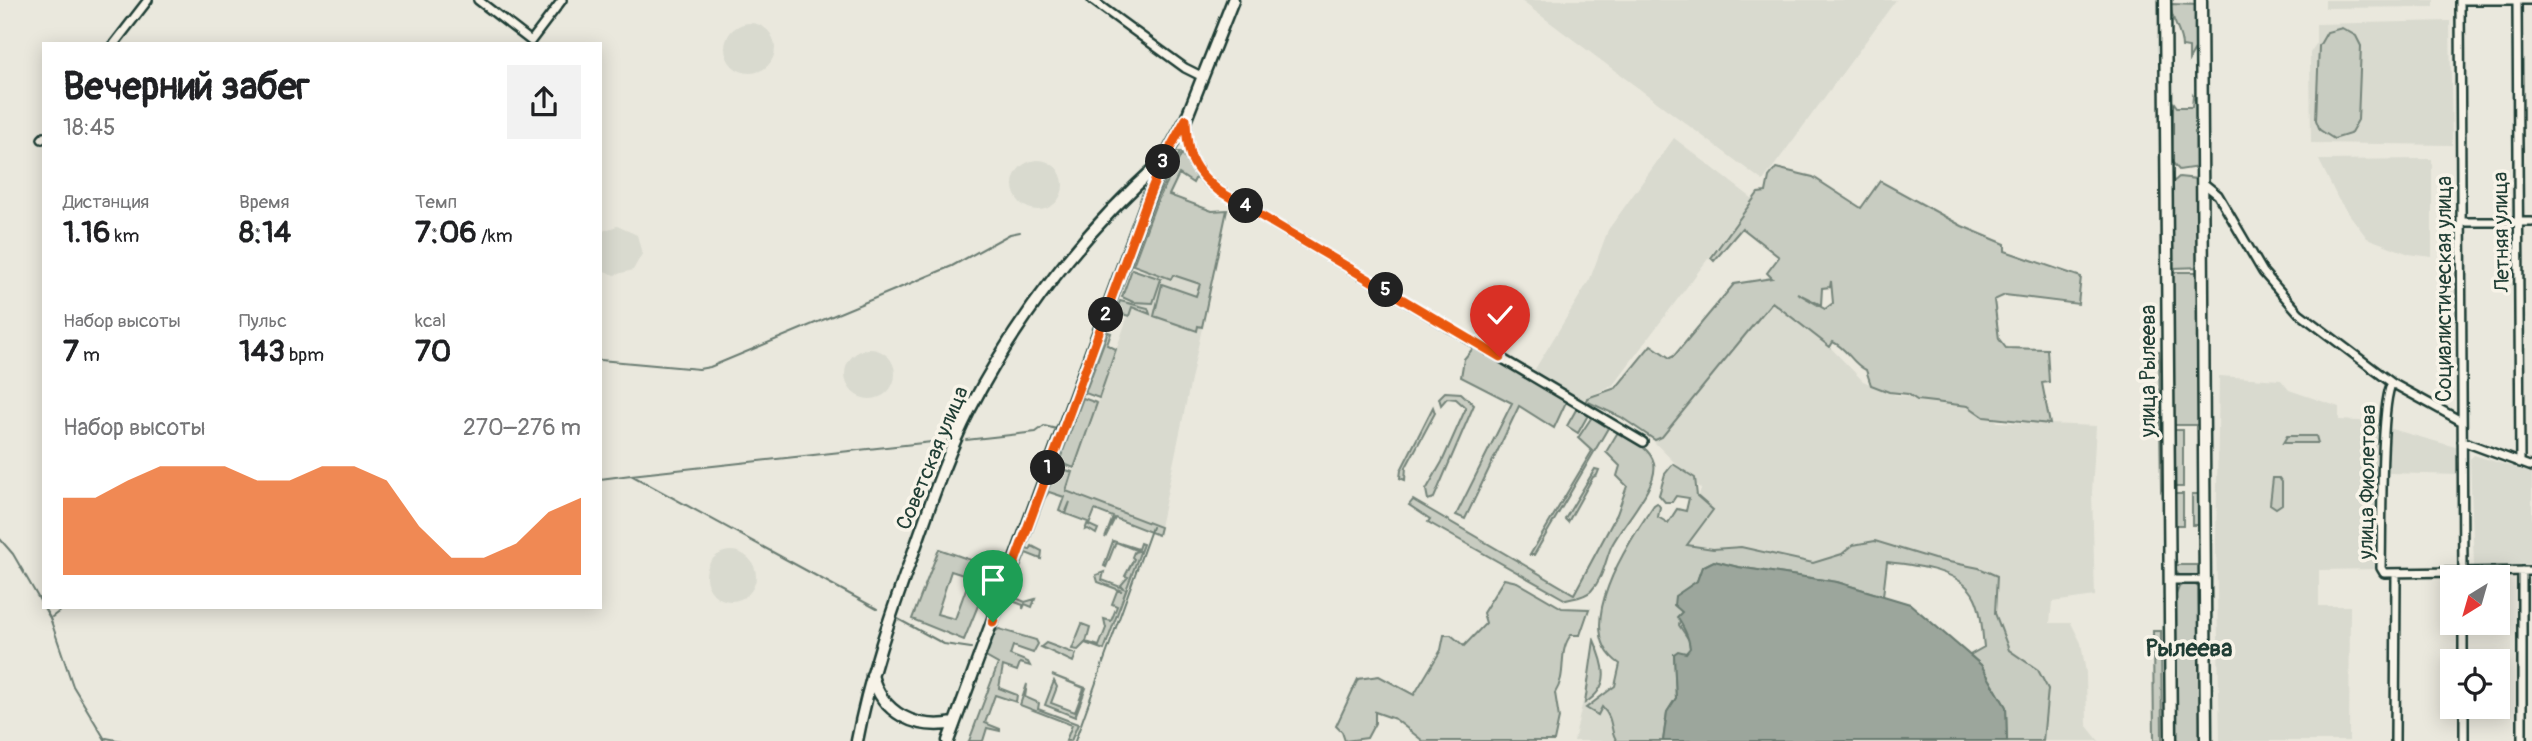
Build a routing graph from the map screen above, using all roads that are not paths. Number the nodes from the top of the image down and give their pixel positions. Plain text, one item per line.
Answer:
1 (148, 0) edge
2 (478, 0) edge
3 (562, 0) edge
4 (1092, 0) edge
5 (1233, 0) edge
6 (2165, 0) edge
7 (2201, 0) edge
8 (2460, 0) edge
9 (2517, 0) edge
10 (2532, 0) edge
11 (116, 42) edge
12 (1203, 77) junction
13 (1186, 119) junction
14 (1163, 161) junction
15 (2202, 182) junction
16 (2462, 222) junction
17 (2518, 222) junction
18 (2532, 222) edge
19 (2392, 383) junction
20 (2461, 421) junction
21 (2462, 441) junction
22 (1643, 442) dead end
23 (2520, 463) junction
24 (2532, 467) edge
25 (2463, 565) edge
26 (2522, 571) junction
27 (2532, 571) edge
28 (2510, 572) edge
29 (2440, 574) edge
30 (2396, 575) junction
31 (2169, 579) junction
32 (2205, 580) junction
33 (872, 674) junction
34 (2464, 719) edge
35 (954, 723) junction
36 (857, 741) edge
37 (947, 741) edge
38 (2171, 741) edge
39 (2206, 741) edge
40 (2395, 741) edge
41 (2464, 741) edge
42 (2522, 741) edge

1 - 11 street
2 - 3 street
4 - 12 street
5 - 12 main road
6 - 31 main road, улица Рылеева
7 - 15 main road
8 - 9 street
8 - 16 street, Социалистическая улица
9 - 10 street
9 - 17 street, Летняя улица
12 - 13 main road
13 - 14 main road
13 - 22 street
14 - 33 main road, Советская улица
14 - 35 main road
15 - 19 street
15 - 32 main road
16 - 17 street
16 - 20 street, Социалистическая улица
17 - 18 street
17 - 23 street, Летняя улица
19 - 20 street
19 - 30 street, улица Фиолетова
20 - 21 street, Социалистическая улица
21 - 23 street
21 - 25 street, Социалистическая улица
23 - 24 street
26 - 27 street
26 - 28 street
26 - 42 street
29 - 30 street
30 - 40 street, улица Фиолетова
31 - 32 street
31 - 38 main road, улица Рылеева
32 - 39 main road
33 - 35 main road
33 - 36 main road, Советская улица
34 - 41 street
35 - 37 main road

